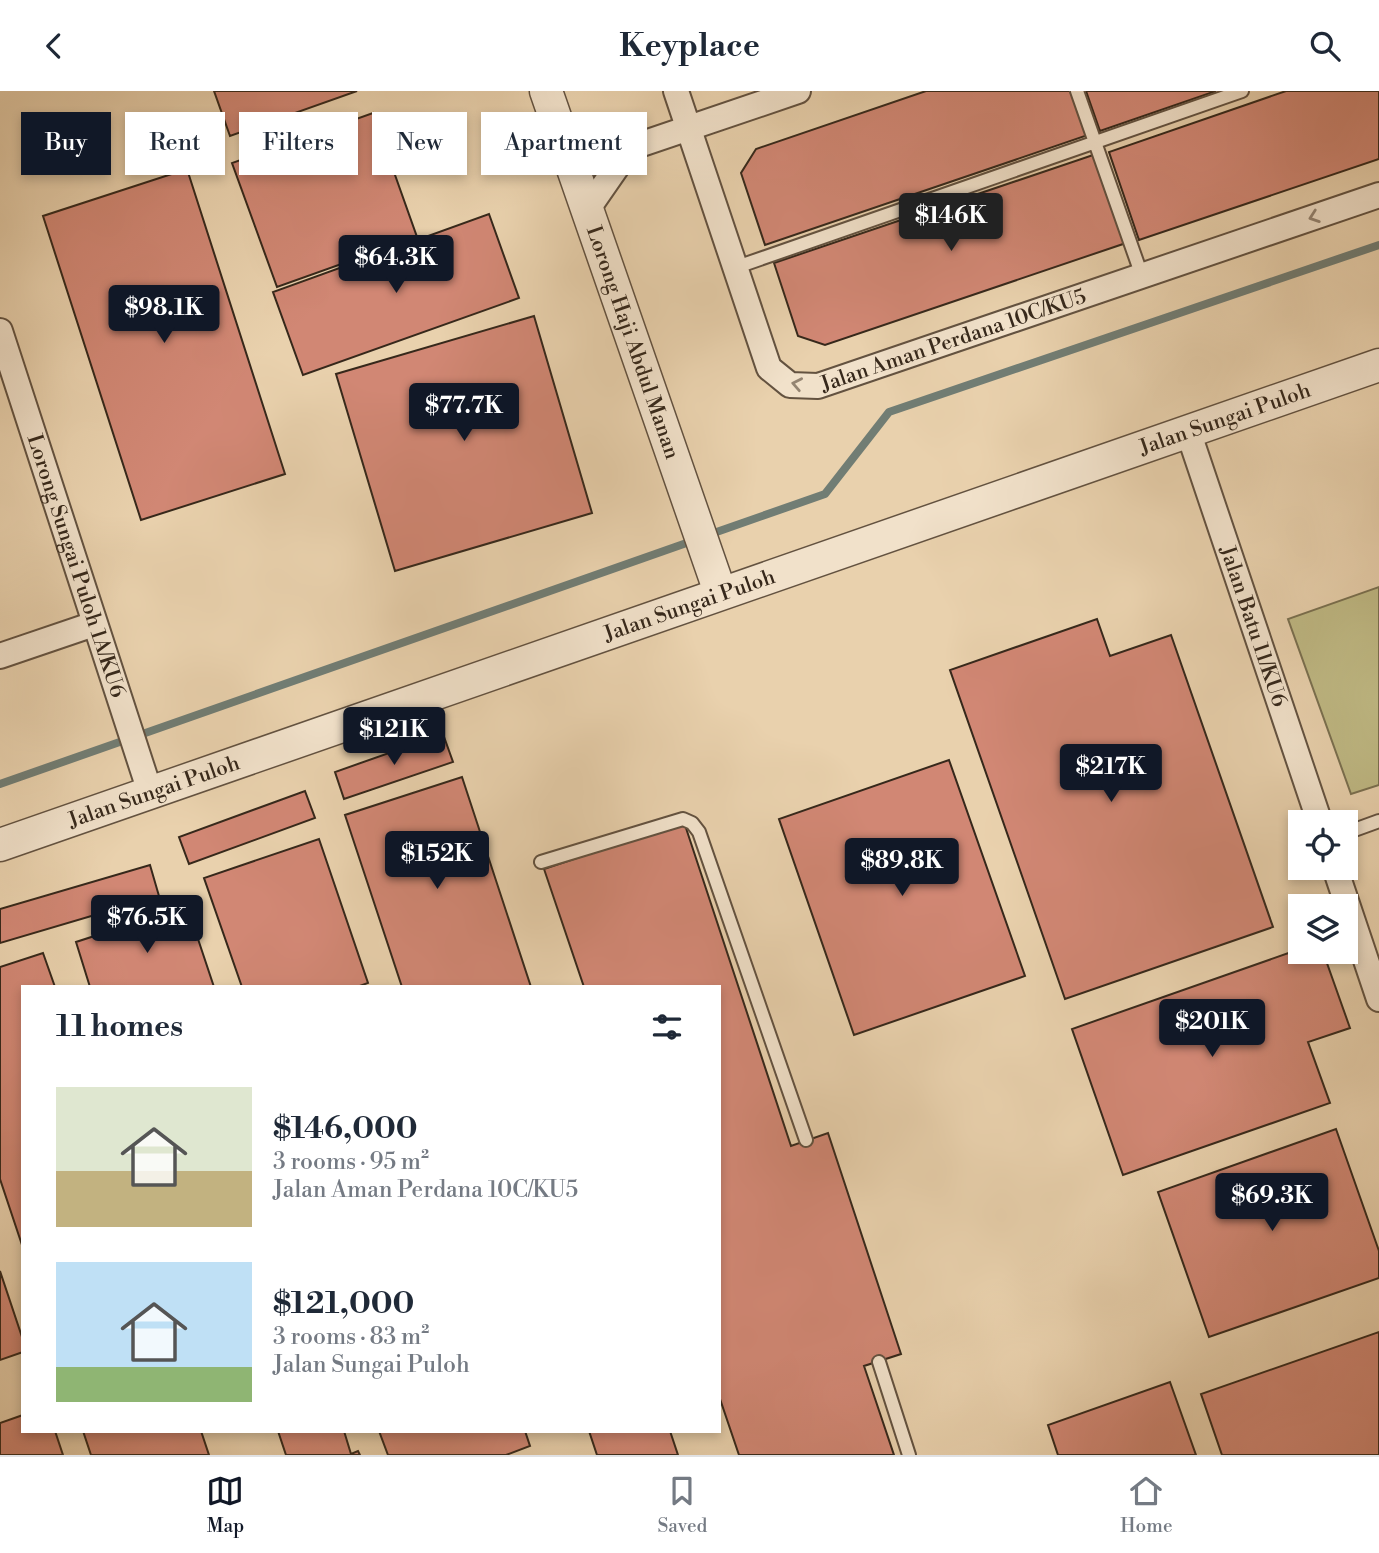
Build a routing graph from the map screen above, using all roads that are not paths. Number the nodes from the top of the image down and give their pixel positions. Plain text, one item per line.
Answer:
1 (546, 91) edge
2 (676, 91) edge
3 (798, 91) edge
4 (1077, 91) edge
5 (1241, 91) edge
6 (553, 112) edge
7 (689, 129) junction
8 (1095, 142) junction
9 (647, 143) edge
10 (575, 175) edge
11 (611, 175) edge
12 (1379, 195) edge
13 (587, 210) junction
14 (734, 268) junction
15 (1142, 276) junction
16 (0, 331) edge
17 (1379, 365) edge
18 (1188, 431) junction
19 (715, 580) junction
20 (94, 624) junction
21 (0, 656) edge
22 (150, 792) junction
23 (1316, 810) edge
24 (1379, 821) edge
25 (1358, 829) edge
26 (0, 845) edge
27 (541, 862) dead end
28 (1339, 880) edge
29 (1379, 999) edge
30 (806, 1140) dead end
31 (879, 1361) dead end
32 (909, 1455) edge

1 - 6 street, Lorong Haji Abdul Manan
2 - 7 street, Jalan Aman Perdana 10C/KU5
3 - 7 street
4 - 8 lane
5 - 8 lane
7 - 9 street
7 - 14 street, Jalan Aman Perdana 10C/KU5
8 - 14 lane
8 - 15 lane
10 - 13 street, Lorong Haji Abdul Manan
11 - 13 street
12 -> 15 street, Jalan Aman Perdana 10C/KU5
13 - 19 street, Lorong Haji Abdul Manan
15 -> 14 street, Jalan Aman Perdana 10C/KU5
16 - 20 street, Lorong Sungai Puloh 1A/KU6
17 - 18 street, Jalan Sungai Puloh
18 - 19 street, Jalan Sungai Puloh
18 - 23 street, Jalan Batu 11/KU6
19 - 22 street, Jalan Sungai Puloh
20 - 21 street
20 - 22 street, Lorong Sungai Puloh 1A/KU6
22 - 26 street, Jalan Sungai Puloh
24 - 25 lane
27 - 30 lane
28 - 29 street
31 - 32 lane

